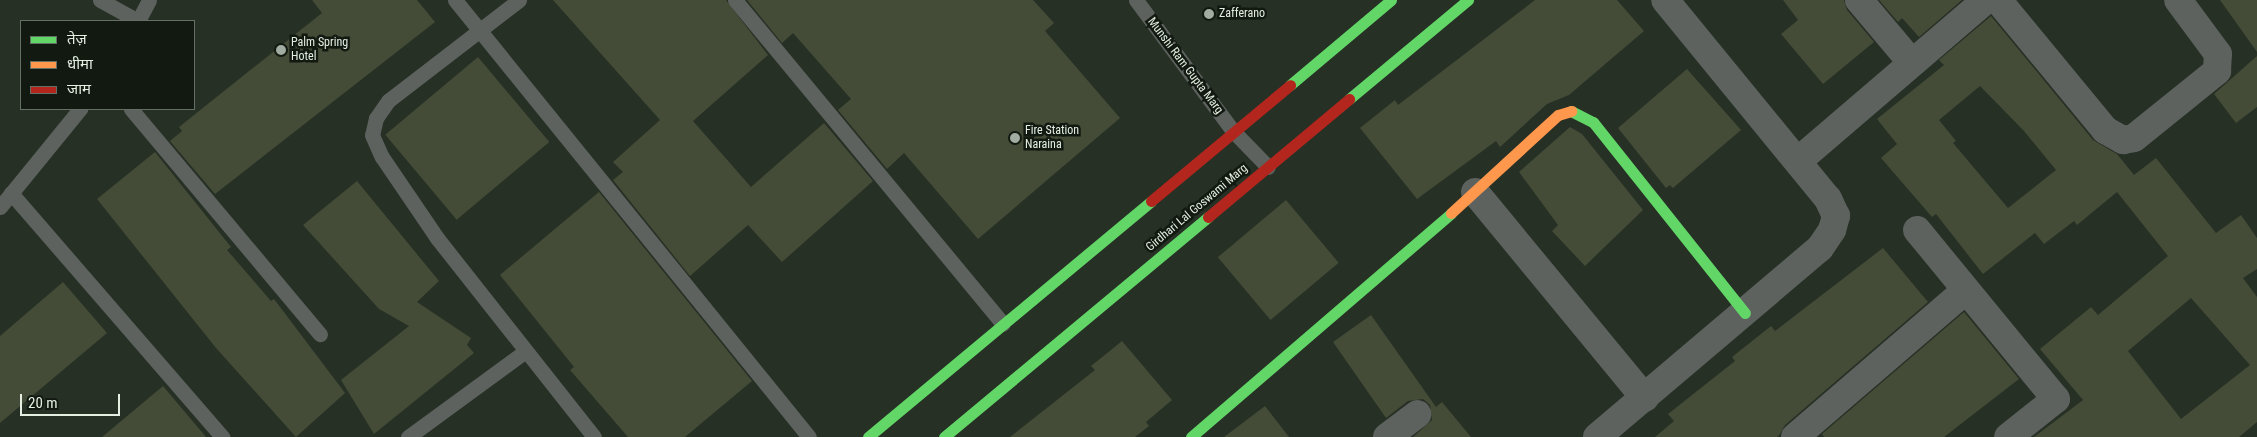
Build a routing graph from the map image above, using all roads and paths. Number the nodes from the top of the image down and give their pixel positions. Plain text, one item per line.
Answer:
1 (100, 0) edge
2 (149, 0) edge
3 (455, 0) edge
4 (519, 0) edge
5 (736, 0) edge
6 (1136, 0) edge
7 (1391, 0) edge
8 (1468, 0) edge
9 (1665, 0) edge
10 (1859, 0) edge
11 (1986, 0) edge
12 (1998, 0) edge
13 (2178, 0) edge
14 (138, 20) edge
15 (480, 29) junction
16 (1912, 63) junction
17 (79, 110) edge
18 (132, 110) edge
19 (1233, 131) junction
20 (1798, 161) junction
21 (1268, 167) junction
22 (1475, 192) junction
23 (11, 193) junction
24 (0, 206) edge
25 (1917, 230) dead end
26 (1966, 290) junction
27 (1745, 313) junction
28 (1003, 324) junction
29 (320, 334) dead end
30 (524, 352) junction
31 (1646, 398) junction
32 (1417, 414) dead end
33 (222, 437) edge
34 (408, 437) edge
35 (594, 437) edge
36 (809, 437) edge
37 (868, 437) edge
38 (944, 437) edge
39 (1191, 437) edge
40 (1388, 437) edge
41 (1597, 437) edge
42 (1795, 437) edge
43 (2008, 437) edge

1 - 14 lane
2 - 14 lane
3 - 15 lane
4 - 15 lane
5 - 28 lane
6 - 19 lane, Munshi Ram Gupta Marg
7 - 19 main road
8 - 21 main road, Girdhari Lal Goswami Marg
9 - 20 street
10 - 16 street
11 - 16 street
12 - 13 street
15 - 30 lane
15 - 36 lane
16 - 20 street
17 - 23 lane
18 - 29 lane
19 - 21 lane, Munshi Ram Gupta Marg
19 - 28 main road
20 - 27 street
21 - 38 main road, Girdhari Lal Goswami Marg
22 - 27 main road
22 - 31 street
22 - 39 main road
23 - 24 lane
23 - 33 lane
25 - 26 street
26 - 42 street
26 - 43 street
27 - 31 street
28 - 37 main road
30 - 34 lane
30 - 35 lane
31 - 41 street
32 - 40 street

